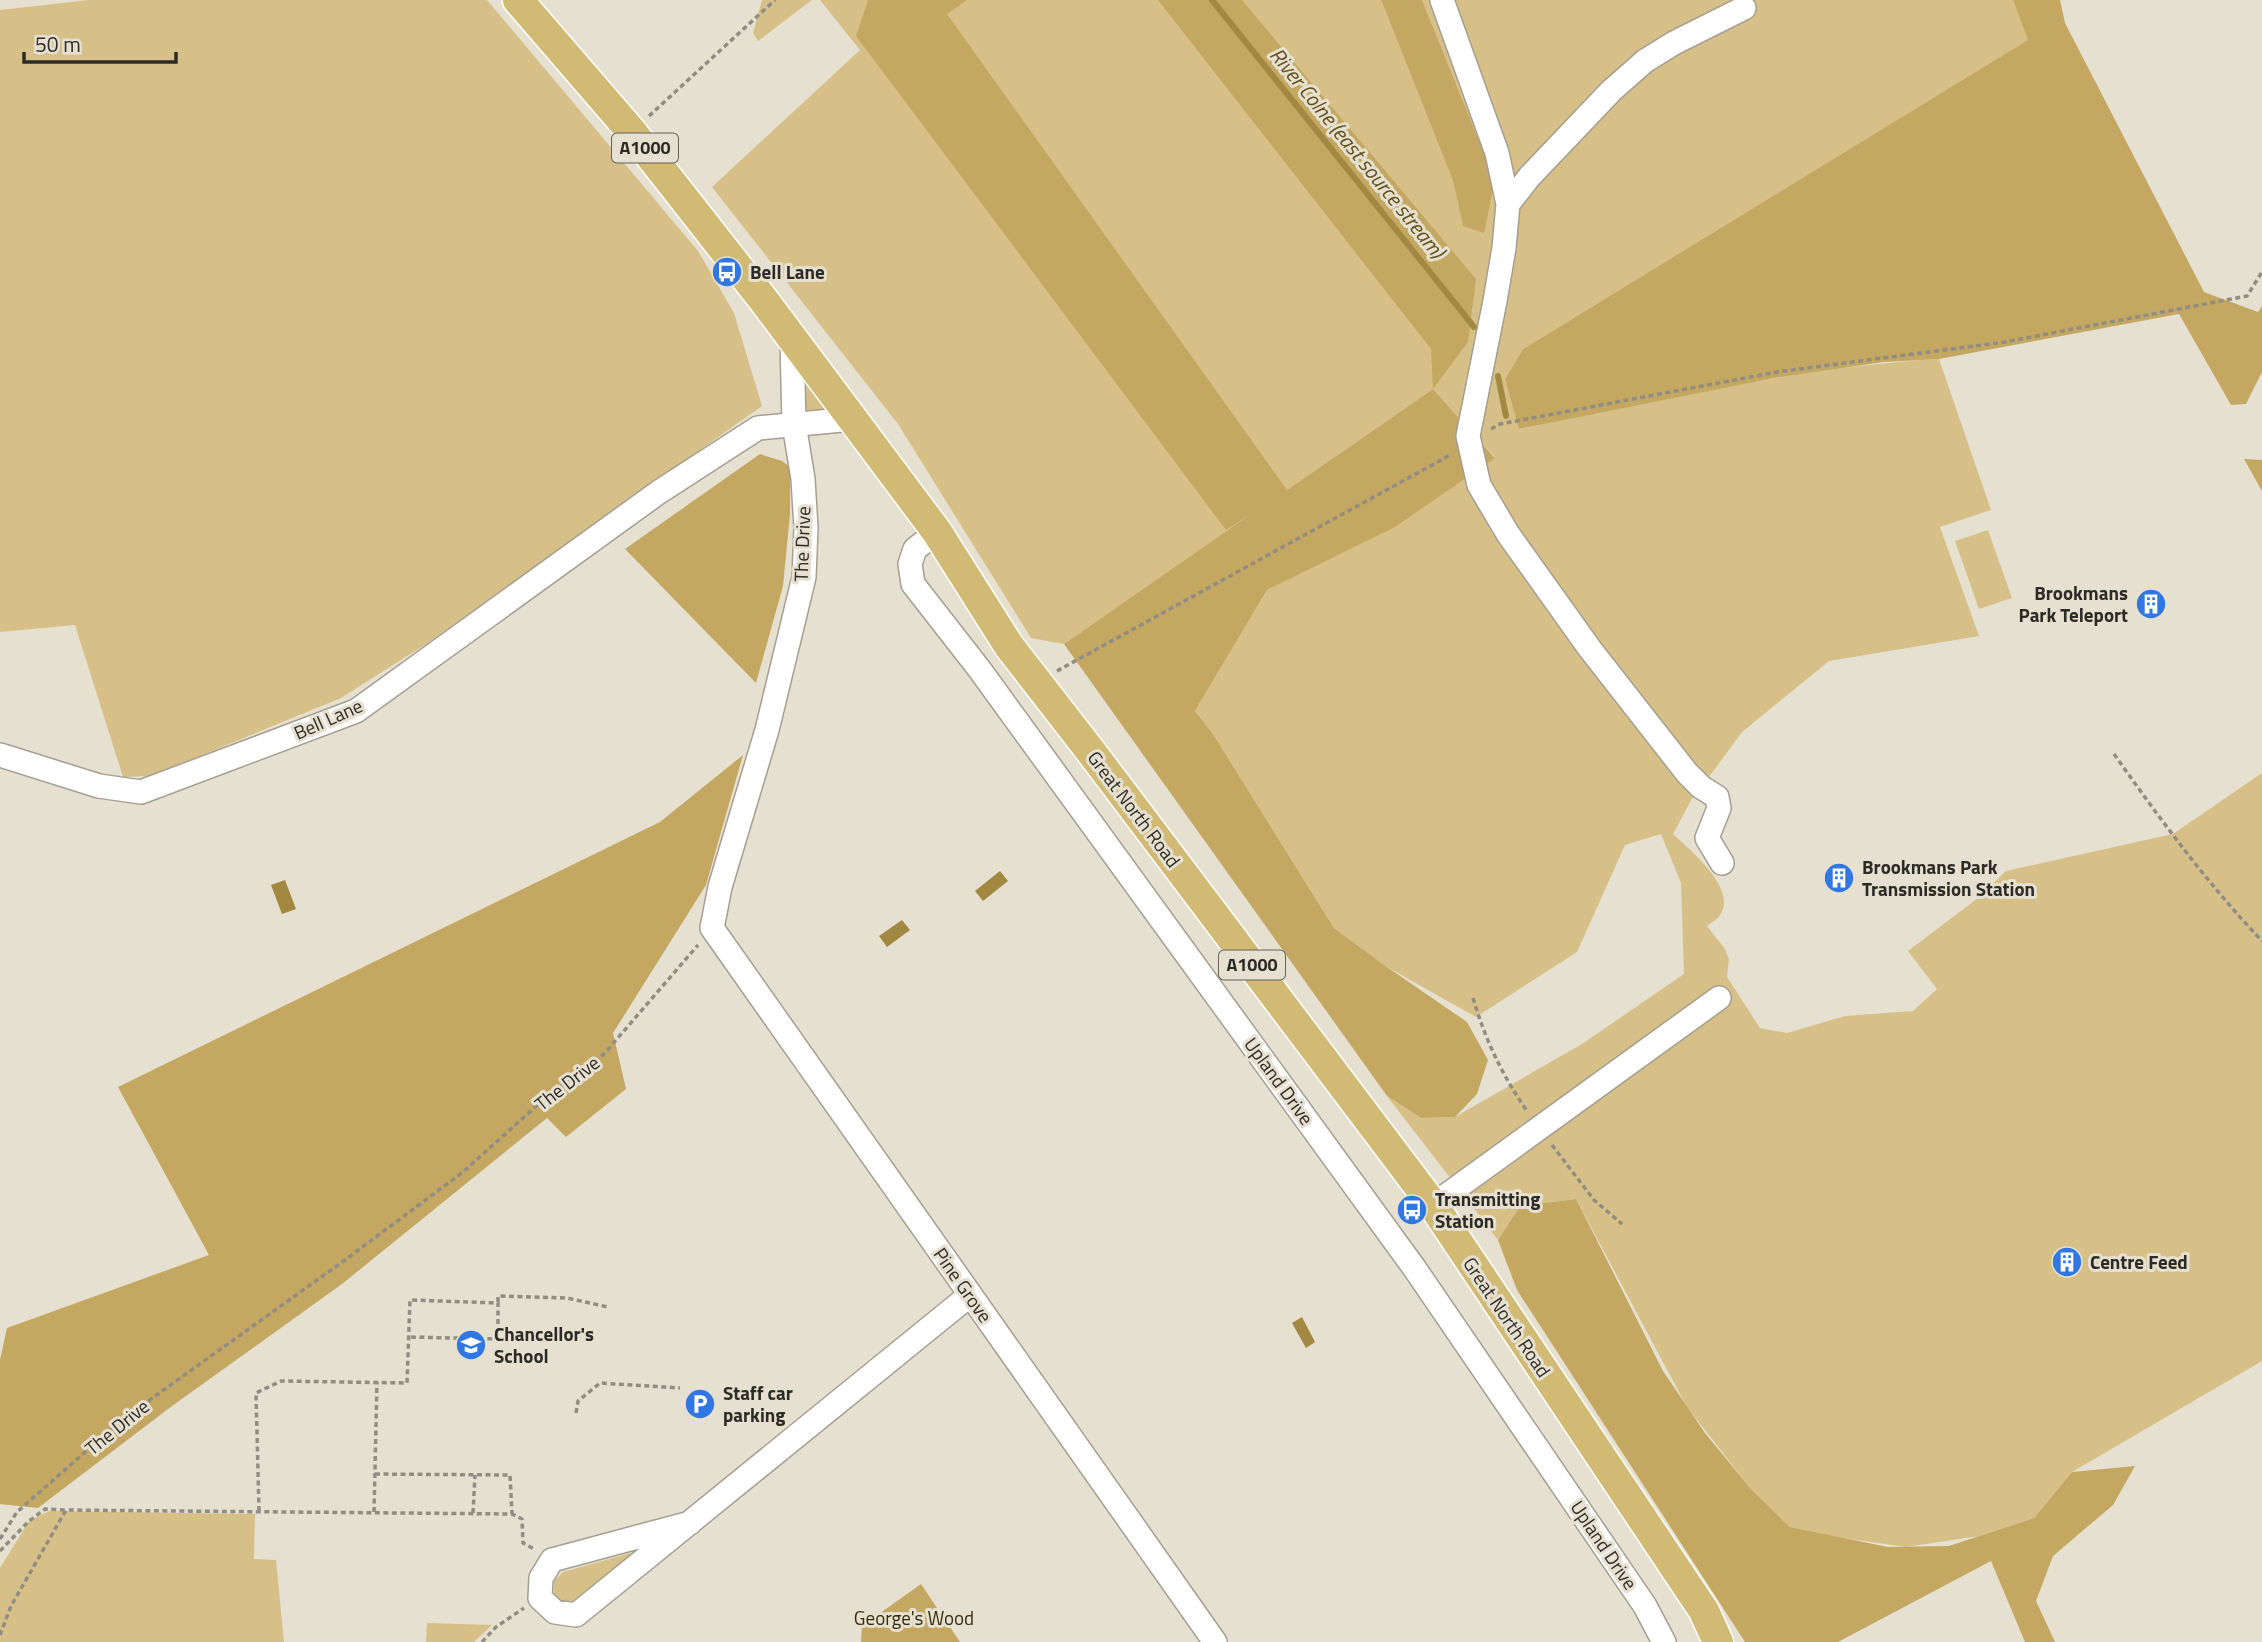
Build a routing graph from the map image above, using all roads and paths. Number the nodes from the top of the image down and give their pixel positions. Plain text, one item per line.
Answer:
1 (518, 0) edge
2 (775, 0) edge
3 (1442, 0) edge
4 (1744, 8) dead end
5 (631, 131) junction
6 (1508, 204) junction
7 (2262, 272) edge
8 (792, 340) junction
9 (852, 419) junction
10 (794, 424) junction
11 (1468, 443) junction
12 (937, 532) junction
13 (1036, 682) junction
14 (2113, 754) dead end
15 (0, 755) edge
16 (1722, 863) dead end
17 (712, 928) junction
18 (2262, 941) edge
19 (1473, 998) dead end
20 (1719, 998) dead end
21 (1539, 1127) junction
22 (1433, 1205) junction
23 (1622, 1224) dead end
24 (970, 1295) junction
25 (498, 1303) junction
26 (608, 1307) dead end
27 (408, 1336) junction
28 (377, 1382) junction
29 (680, 1388) dead end
30 (576, 1413) dead end
31 (374, 1474) junction
32 (475, 1475) junction
33 (65, 1510) junction
34 (259, 1511) junction
35 (374, 1512) junction
36 (472, 1513) junction
37 (512, 1514) junction
38 (691, 1523) junction
39 (0, 1539) edge
40 (0, 1551) edge
41 (552, 1560) junction
42 (540, 1598) junction
43 (0, 1635) edge
44 (482, 1642) edge
45 (1215, 1642) edge
46 (1664, 1642) edge
47 (1718, 1642) edge

1 - 5 main road, Great North Road / A1000
2 - 5 path
3 - 6 street
4 - 6 street
5 - 8 main road, Great North Road / A1000
6 - 11 street
7 - 11 path
8 - 9 main road, Great North Road / A1000
8 - 10 street
9 - 10 street, Bell Lane
9 - 12 main road, Great North Road / A1000
10 - 15 street, Bell Lane
10 - 17 street, The Drive
11 - 13 path
11 - 16 street
12 - 13 main road, Great North Road / A1000
12 - 46 street, Upland Drive
13 - 22 main road, Great North Road / A1000
14 - 18 path
17 - 24 street, Pine Grove
17 - 39 path, The Drive
19 - 21 path
20 - 21 street
21 - 22 street
21 - 23 path
22 - 47 main road, Great North Road / A1000
24 - 38 street
24 - 45 street, Pine Grove
25 - 26 path
25 - 27 path
25 - 27 path
27 - 28 path
28 - 31 path
28 - 34 path
29 - 30 path
31 - 32 path
31 - 35 path
32 - 36 path
32 - 37 path
33 - 34 path
33 - 40 path
33 - 43 path
34 - 35 path
35 - 36 path
36 - 37 path
37 - 41 path
38 - 41 street
38 - 42 street
41 - 42 street
42 - 44 path

